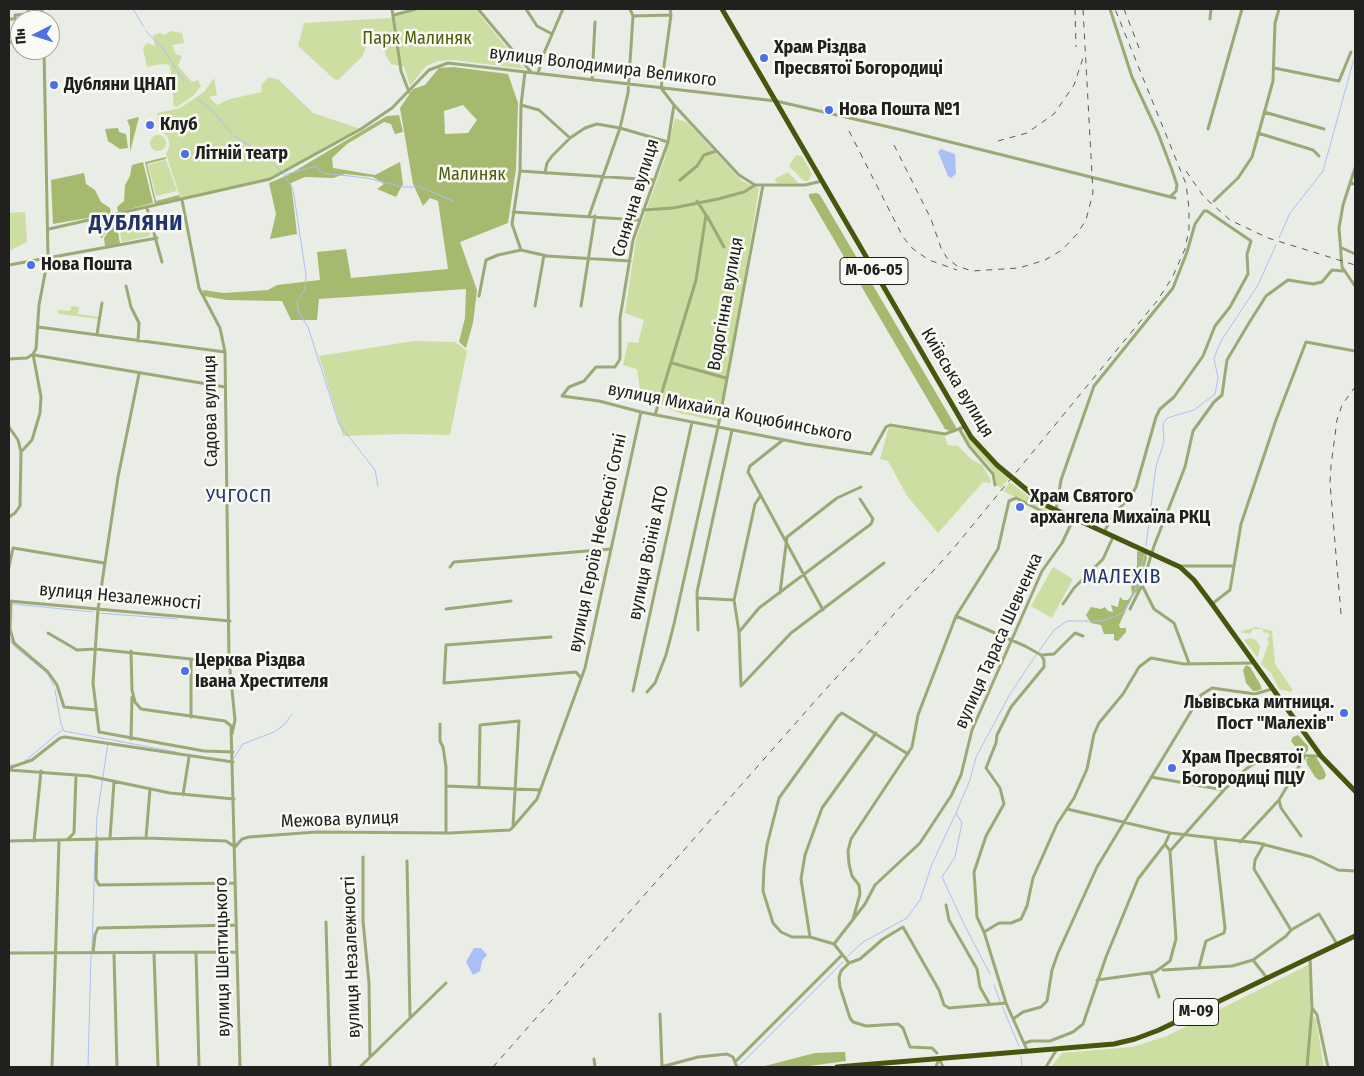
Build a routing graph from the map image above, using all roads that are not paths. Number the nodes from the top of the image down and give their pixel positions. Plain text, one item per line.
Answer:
1 (28, 9) edge
2 (392, 9) edge
3 (416, 9) edge
4 (478, 9) edge
5 (526, 9) edge
6 (563, 9) edge
7 (630, 9) edge
8 (670, 9) edge
9 (722, 9) edge
10 (1110, 9) edge
11 (1211, 9) edge
12 (1242, 9) edge
13 (1279, 9) edge
14 (394, 15) junction
15 (672, 15) junction
16 (633, 16) junction
17 (9, 19) edge
18 (1210, 19) dead end
19 (595, 22) dead end
20 (552, 34) junction
21 (1351, 52) dead end
22 (44, 60) edge
23 (1274, 68) junction
24 (525, 72) junction
25 (531, 72) junction
26 (538, 73) junction
27 (592, 80) junction
28 (628, 84) junction
29 (661, 88) junction
30 (409, 92) junction
31 (776, 101) junction
32 (521, 105) junction
33 (674, 105) junction
34 (1264, 112) junction
35 (620, 128) junction
36 (1208, 129) dead end
37 (1324, 129) dead end
38 (1258, 133) junction
39 (570, 138) junction
40 (668, 142) junction
41 (716, 151) junction
42 (1319, 156) dead end
43 (1355, 168) edge
44 (520, 171) junction
45 (545, 173) junction
46 (603, 178) junction
47 (654, 180) junction
48 (680, 180) dead end
49 (822, 181) junction
50 (1350, 183) junction
51 (1355, 184) edge
52 (763, 185) junction
53 (754, 186) junction
54 (182, 200) junction
55 (1214, 201) dead end
56 (697, 202) junction
57 (147, 208) junction
58 (643, 210) junction
59 (513, 212) junction
60 (706, 215) junction
61 (589, 216) junction
62 (595, 216) junction
63 (640, 220) junction
64 (49, 229) junction
65 (157, 238) junction
66 (724, 247) dead end
67 (1342, 248) junction
68 (521, 250) junction
69 (1355, 254) edge
70 (544, 255) junction
71 (589, 257) junction
72 (48, 258) junction
73 (630, 261) junction
74 (162, 262) dead end
75 (9, 265) edge
76 (1343, 271) junction
77 (126, 286) dead end
78 (1355, 286) edge
79 (479, 296) dead end
80 (102, 303) dead end
81 (534, 306) dead end
82 (580, 306) dead end
83 (38, 327) junction
84 (97, 334) junction
85 (138, 341) junction
86 (1355, 351) edge
87 (224, 352) junction
88 (34, 354) junction
89 (9, 359) edge
90 (672, 363) junction
91 (139, 374) junction
92 (726, 378) junction
93 (225, 387) junction
94 (562, 396) joint
95 (641, 412) junction
96 (655, 415) junction
97 (692, 422) junction
98 (9, 426) edge
99 (718, 427) junction
100 (962, 428) junction
101 (732, 430) junction
102 (784, 440) junction
103 (21, 452) junction
104 (995, 485) dead end
105 (861, 487) dead end
106 (761, 495) junction
107 (860, 499) dead end
108 (1056, 512) junction
109 (9, 517) edge
110 (1073, 520) junction
111 (1104, 533) junction
112 (1113, 537) junction
113 (787, 542) junction
114 (611, 549) junction
115 (1152, 553) junction
116 (104, 563) junction
117 (884, 563) dead end
118 (1180, 566) junction
119 (1233, 566) junction
120 (9, 567) edge
121 (450, 567) dead end
122 (804, 574) junction
123 (1142, 584) junction
124 (780, 593) junction
125 (697, 598) junction
126 (734, 600) junction
127 (10, 601) edge
128 (511, 601) dead end
129 (1063, 604) dead end
130 (1212, 604) junction
131 (446, 608) dead end
132 (1130, 609) dead end
133 (98, 610) junction
134 (823, 610) junction
135 (956, 616) junction
136 (230, 621) junction
137 (698, 630) dead end
138 (739, 632) junction
139 (48, 633) dead end
140 (1083, 636) dead end
141 (551, 637) dead end
142 (1012, 641) junction
143 (95, 649) junction
144 (130, 651) junction
145 (1041, 655) junction
146 (191, 659) junction
147 (229, 660) junction
148 (1189, 663) junction
149 (1254, 663) junction
150 (581, 679) junction
151 (1272, 689) junction
152 (132, 690) junction
153 (633, 691) dead end
154 (647, 692) dead end
155 (96, 710) junction
156 (191, 717) junction
157 (440, 724) dead end
158 (876, 733) junction
159 (232, 734) junction
160 (131, 739) junction
161 (233, 752) junction
162 (908, 754) junction
163 (1305, 756) junction
164 (1320, 756) junction
165 (190, 757) junction
166 (233, 762) junction
167 (9, 769) edge
168 (41, 771) junction
169 (76, 775) junction
170 (1151, 777) junction
171 (114, 782) junction
172 (446, 786) junction
173 (478, 787) junction
174 (150, 789) junction
175 (516, 789) junction
176 (540, 790) junction
177 (1224, 790) junction
178 (1355, 791) edge
179 (183, 795) junction
180 (234, 799) junction
181 (1279, 800) junction
182 (1067, 809) junction
183 (1124, 823) junction
184 (513, 827) junction
185 (448, 833) junction
186 (1170, 833) junction
187 (1182, 835) junction
188 (1301, 836) dead end
189 (97, 838) junction
190 (110, 838) junction
191 (146, 838) junction
192 (1215, 839) junction
193 (59, 840) junction
194 (64, 840) junction
195 (9, 841) edge
196 (34, 841) junction
197 (1239, 842) junction
198 (1165, 844) junction
199 (1264, 844) junction
200 (235, 847) junction
201 (1170, 851) junction
202 (363, 857) dead end
203 (407, 861) dead end
204 (1355, 871) edge
205 (235, 883) junction
206 (946, 905) dead end
207 (853, 920) junction
208 (326, 922) dead end
209 (236, 925) junction
210 (1291, 930) junction
211 (984, 932) junction
212 (1355, 936) edge
213 (810, 937) junction
214 (834, 944) junction
215 (1337, 944) junction
216 (196, 952) junction
217 (237, 952) junction
218 (9, 953) edge
219 (55, 953) junction
220 (93, 953) junction
221 (114, 954) junction
222 (154, 954) junction
223 (842, 954) junction
224 (1310, 958) junction
225 (1253, 960) junction
226 (849, 963) junction
227 (1199, 967) junction
228 (1161, 970) junction
229 (1151, 973) junction
230 (1267, 978) junction
231 (1097, 980) junction
232 (446, 983) dead end
233 (1159, 997) dead end
234 (1006, 1002) junction
235 (989, 1003) junction
236 (1312, 1009) junction
237 (660, 1014) dead end
238 (410, 1017) junction
239 (1013, 1019) junction
240 (1025, 1043) junction
241 (1058, 1048) junction
242 (1027, 1050) junction
243 (938, 1055) junction
244 (370, 1057) junction
245 (594, 1059) dead end
246 (735, 1062) junction
247 (52, 1067) edge
248 (117, 1067) edge
249 (158, 1067) edge
250 (199, 1067) edge
251 (240, 1067) edge
252 (330, 1067) edge
253 (360, 1067) edge
254 (595, 1067) edge
255 (661, 1067) edge
256 (737, 1067) edge
257 (837, 1067) edge
258 (936, 1067) edge
259 (943, 1067) edge
260 (1046, 1067) edge
261 (1307, 1067) edge
262 (1328, 1067) edge

1 - 17 street
2 - 14 street
3 - 14 street
4 - 25 street
5 - 20 street
6 - 20 street
7 - 16 street
8 - 15 street
9 - 31 highway, М-06-05
10 - 31 street, вулиця Володимира Великого
11 - 18 street
12 - 36 street
13 - 23 street
14 - 30 street
15 - 16 street
15 - 29 street
16 - 28 street
19 - 27 street
20 - 26 street
21 - 23 street
22 - 64 street
23 - 34 street
24 - 25 street, вулиця Володимира Великого
24 - 30 street, вулиця Володимира Великого
24 - 32 street
25 - 26 street, вулиця Володимира Великого
26 - 27 street, вулиця Володимира Великого
27 - 28 street, вулиця Володимира Великого
28 - 29 street, вулиця Володимира Великого
28 - 35 street
29 - 31 street, вулиця Володимира Великого
29 - 33 street
30 - 54 street, вулиця Володимира Великого
31 - 49 highway, М-06-05
32 - 39 street
32 - 44 street
33 - 40 street, Сонячна вулиця
33 - 41 street
34 - 37 street
34 - 38 street
35 - 39 street
35 - 40 street
35 - 46 street
38 - 42 street
38 - 55 street
39 - 45 street
40 - 47 street, Сонячна вулиця
41 - 48 street
41 - 53 street
43 - 50 street
44 - 45 street
44 - 59 street
45 - 46 street
46 - 47 street
46 - 61 street
47 - 58 street, Сонячна вулиця
49 - 52 street
49 - 100 highway, Київська вулиця / М-06-05
50 - 51 street
50 - 67 street
52 - 53 street
52 - 92 street, Водогінна вулиця
53 - 56 street
54 - 57 street, вулиця Володимира Великого
54 - 87 street, Садова вулиця
56 - 58 street
56 - 60 street
57 - 64 street, вулиця Володимира Великого
57 - 65 street
58 - 63 street, Сонячна вулиця
59 - 61 street
59 - 68 street
60 - 66 street
60 - 90 street
61 - 62 street
62 - 63 street
62 - 71 street
63 - 73 street, Сонячна вулиця
64 - 72 street
65 - 72 street
65 - 74 street
67 - 69 street
67 - 76 street
68 - 70 street
68 - 79 street
70 - 71 street
70 - 81 street
71 - 73 street
71 - 82 street
72 - 75 street
72 - 83 street
73 - 94 street, Сонячна вулиця
76 - 78 street
76 - 115 street
77 - 85 street
80 - 84 street
83 - 84 street
83 - 88 street
84 - 85 street
85 - 87 street
86 - 119 street
87 - 93 street, Садова вулиця
88 - 89 street
88 - 91 street
88 - 103 street
90 - 92 street
90 - 96 street
91 - 93 street
91 - 116 street
92 - 99 street, Водогінна вулиця
93 - 136 street, Садова вулиця
94 - 95 street, вулиця Михайла Коцюбинського
95 - 96 street, вулиця Михайла Коцюбинського
95 - 114 street, вулиця Героїв Небесної Сотні
96 - 97 street, вулиця Михайла Коцюбинського
97 - 99 street, вулиця Михайла Коцюбинського
97 - 153 street, вулиця Воїнів АТО
98 - 103 street
99 - 101 street, вулиця Михайла Коцюбинського
99 - 154 street
100 - 102 street, вулиця Михайла Коцюбинського
100 - 104 street
100 - 108 highway, Київська вулиця / М-06-05
101 - 102 street, вулиця Михайла Коцюбинського
101 - 125 street
102 - 106 street
103 - 109 street
105 - 113 street
106 - 113 street
106 - 126 street
107 - 122 street
108 - 110 highway, Київська вулиця / М-06-05
108 - 111 street
110 - 111 highway, Київська вулиця / М-06-05
110 - 135 street
110 - 142 street, вулиця Тараса Шевченка
111 - 112 highway, Київська вулиця / М-06-05
112 - 115 highway, Київська вулиця / М-06-05
112 - 129 street
113 - 122 street
113 - 124 street
114 - 121 street
114 - 150 street, вулиця Героїв Небесної Сотні
115 - 118 highway, Київська вулиця / М-06-05
115 - 123 street
116 - 120 street
116 - 133 street
117 - 134 street
118 - 119 street
118 - 130 highway, Київська вулиця / М-06-05
119 - 130 street
122 - 124 street
122 - 134 street
123 - 132 street
123 - 148 street
124 - 138 street
125 - 126 street
125 - 137 street
126 - 138 street
127 - 133 street, вулиця Незалежності
127 - 155 street
128 - 131 street
130 - 149 highway, Київська вулиця / М-06-05
133 - 136 street, вулиця Незалежності
133 - 143 street
134 - 138 street
135 - 142 street
135 - 162 street
136 - 147 street, Садова вулиця
139 - 143 street
140 - 145 street
141 - 150 street
142 - 145 street
142 - 207 street, вулиця Тараса Шевченка
143 - 144 street
143 - 155 street
144 - 146 street
144 - 152 street
145 - 211 street
146 - 147 street
146 - 156 street
147 - 159 street, Садова вулиця
148 - 149 street
148 - 182 street
149 - 151 highway, Київська вулиця / М-06-05
150 - 176 street, вулиця Героїв Небесної Сотні
151 - 164 highway, Київська вулиця / М-06-05
151 - 170 street
152 - 156 street
152 - 160 street
155 - 160 street
156 - 159 street
157 - 172 street
158 - 162 street
158 - 213 street
158 - 213 street
159 - 161 street, Садова вулиця
160 - 161 street
161 - 166 street, вулиця Шептицького
162 - 207 street
163 - 164 street
163 - 177 street
163 - 181 street
164 - 178 highway, Київська вулиця / М-06-05
165 - 166 street
165 - 167 street
165 - 179 street
166 - 180 street, вулиця Шептицького
167 - 168 street
168 - 169 street
168 - 196 street
169 - 171 street
169 - 194 street
170 - 177 street
170 - 183 street
171 - 174 street
171 - 190 street
172 - 173 street
172 - 185 street
173 - 175 street
173 - 175 street
174 - 179 street
174 - 191 street
175 - 176 street
175 - 184 street
176 - 184 street, вулиця Героїв Небесної Сотні
177 - 187 street
179 - 180 street
180 - 200 street, вулиця Шептицького
181 - 188 street
181 - 197 street
182 - 183 street
182 - 211 street
183 - 186 street
183 - 239 street
184 - 185 street, Межова вулиця
185 - 200 street, Межова вулиця
186 - 187 street
186 - 198 street
187 - 192 street
187 - 201 street
189 - 190 street
189 - 194 street
189 - 205 street
190 - 191 street
191 - 200 street
192 - 197 street
192 - 227 street
193 - 194 street
193 - 196 street
193 - 219 street
195 - 196 street
197 - 199 street
198 - 201 street
198 - 231 street
199 - 204 street
199 - 210 street
200 - 205 street, вулиця Шептицького
201 - 228 street
202 - 244 street, вулиця Незалежності
203 - 238 street
205 - 209 street, вулиця Шептицького
206 - 235 street
207 - 214 street, вулиця Тараса Шевченка
208 - 252 street, вулиця Незалежності
209 - 217 street, вулиця Шептицького
209 - 220 street
210 - 215 street
210 - 225 street
211 - 234 street
212 - 215 highway, М-09
213 - 214 street
214 - 223 street
215 - 224 highway, М-09
216 - 217 street
216 - 222 street
216 - 250 street
217 - 251 street, вулиця Шептицького
218 - 219 street
219 - 220 street
219 - 247 street
220 - 221 street
221 - 222 street
221 - 248 street
222 - 249 street
223 - 226 street
223 - 246 street
224 - 230 highway, М-09
224 - 236 street
225 - 227 street
225 - 230 street
226 - 235 street
226 - 243 street
227 - 228 street
228 - 229 street
229 - 231 street
229 - 233 street
230 - 241 highway, М-09
231 - 240 street
232 - 238 street
234 - 235 street
234 - 239 street
236 - 261 street
236 - 262 street
237 - 255 street
238 - 244 street
239 - 240 street
240 - 242 street
241 - 242 highway, М-09
241 - 260 street
242 - 243 highway, М-09
243 - 257 highway, М-09
243 - 258 street
243 - 259 street
244 - 253 street
245 - 254 street
246 - 255 street
246 - 256 street

